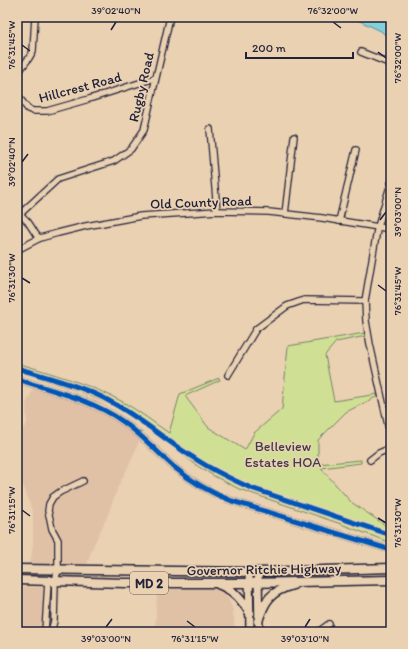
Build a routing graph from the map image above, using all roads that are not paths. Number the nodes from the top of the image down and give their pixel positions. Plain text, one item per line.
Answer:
1 (35, 17) edge
2 (170, 17) edge
3 (361, 52) dead end
4 (391, 64) edge
5 (17, 74) edge
6 (155, 78) junction
7 (17, 95) edge
8 (210, 129) dead end
9 (294, 137) dead end
10 (356, 150) dead end
11 (391, 183) edge
12 (217, 211) junction
13 (19, 212) edge
14 (285, 214) junction
15 (339, 221) junction
16 (378, 227) junction
17 (391, 229) edge
18 (40, 238) junction
19 (17, 250) edge
20 (365, 301) junction
21 (228, 375) dead end
22 (17, 379) edge
23 (391, 439) edge
24 (391, 448) edge
25 (370, 460) dead end
26 (83, 481) dead end
27 (391, 550) edge
28 (391, 568) edge
29 (17, 569) edge
30 (58, 570) junction
31 (249, 571) junction
32 (258, 572) junction
33 (17, 580) edge
34 (391, 580) edge
35 (52, 581) junction
36 (305, 581) junction
37 (258, 582) junction
38 (215, 583) junction
39 (249, 583) junction
40 (250, 613) junction
41 (258, 620) junction
42 (329, 624) dead end
43 (45, 632) edge
44 (51, 632) edge
45 (250, 632) edge
46 (259, 632) edge
47 (318, 632) edge

1 - 5 street
2 - 6 street, Rugby Road
3 - 4 street
6 - 7 street, Hillcrest Road
6 - 13 street, Rugby Road
8 - 12 street
9 - 14 street
10 - 15 street
11 - 16 street
12 - 14 street, Old County Road
12 - 18 street, Old County Road
13 - 18 street
14 - 15 street, Old County Road
15 - 16 street, Old County Road
16 - 17 street, Old County Road
16 - 20 street
18 - 19 street, Old County Road
20 - 21 street
20 - 23 street
22 - 27 street
24 - 25 street
26 - 30 street
28 - 32 highway, Governor Ritchie Highway / MD 2
29 - 30 highway, Governor Ritchie Highway / MD 2
30 - 31 highway, Governor Ritchie Highway / MD 2
30 - 35 street
31 - 32 highway, Governor Ritchie Highway / MD 2
31 - 39 main road
32 - 37 main road
33 - 35 highway, Governor Ritchie Highway / MD 2
34 - 36 highway, Governor Ritchie Highway / MD 2
35 - 38 highway, Governor Ritchie Highway / MD 2
35 - 43 street
35 - 44 street
36 - 37 highway, Governor Ritchie Highway / MD 2
36 - 41 highway
37 - 39 highway, Governor Ritchie Highway / MD 2
37 - 41 main road
38 - 39 highway, Governor Ritchie Highway / MD 2
38 - 40 highway
39 - 40 main road
40 - 45 main road
41 - 46 main road
42 - 47 street

